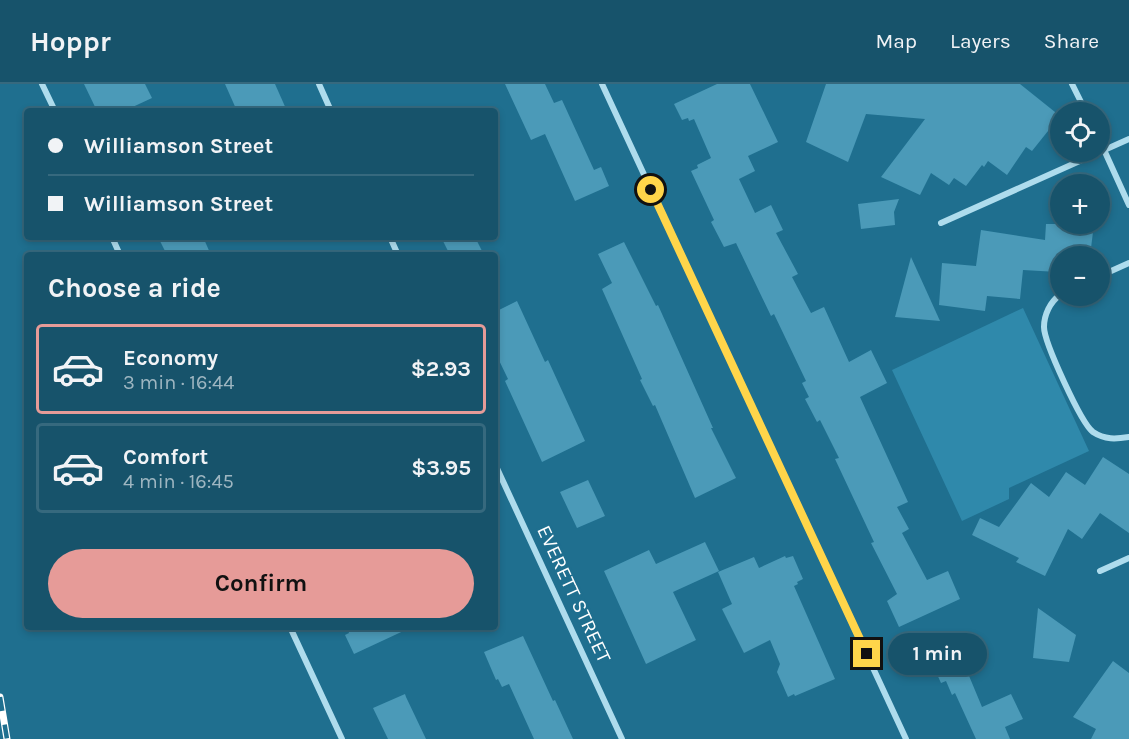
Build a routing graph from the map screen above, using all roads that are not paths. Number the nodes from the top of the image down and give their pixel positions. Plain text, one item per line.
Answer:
1 (42, 84) edge
2 (319, 84) edge
3 (602, 84) edge
4 (1072, 84) edge
5 (1081, 102) edge
6 (54, 108) edge
7 (331, 108) edge
8 (1129, 139) edge
9 (1110, 148) edge
10 (1079, 162) edge
11 (1109, 162) edge
12 (1129, 205) edge
13 (941, 223) dead end
14 (1129, 263) edge
15 (1110, 272) edge
16 (1051, 306) edge
17 (1129, 437) edge
18 (498, 470) edge
19 (1129, 558) edge
20 (1100, 571) dead end
21 (291, 630) edge
22 (342, 739) edge
23 (622, 739) edge
24 (906, 739) edge

1 - 6 street
2 - 7 street
3 - 24 street
4 - 5 street
8 - 9 street
10 - 13 street
11 - 12 street
14 - 15 street
16 - 17 street
18 - 23 street, EVERETT STREET
19 - 20 street
21 - 22 street

